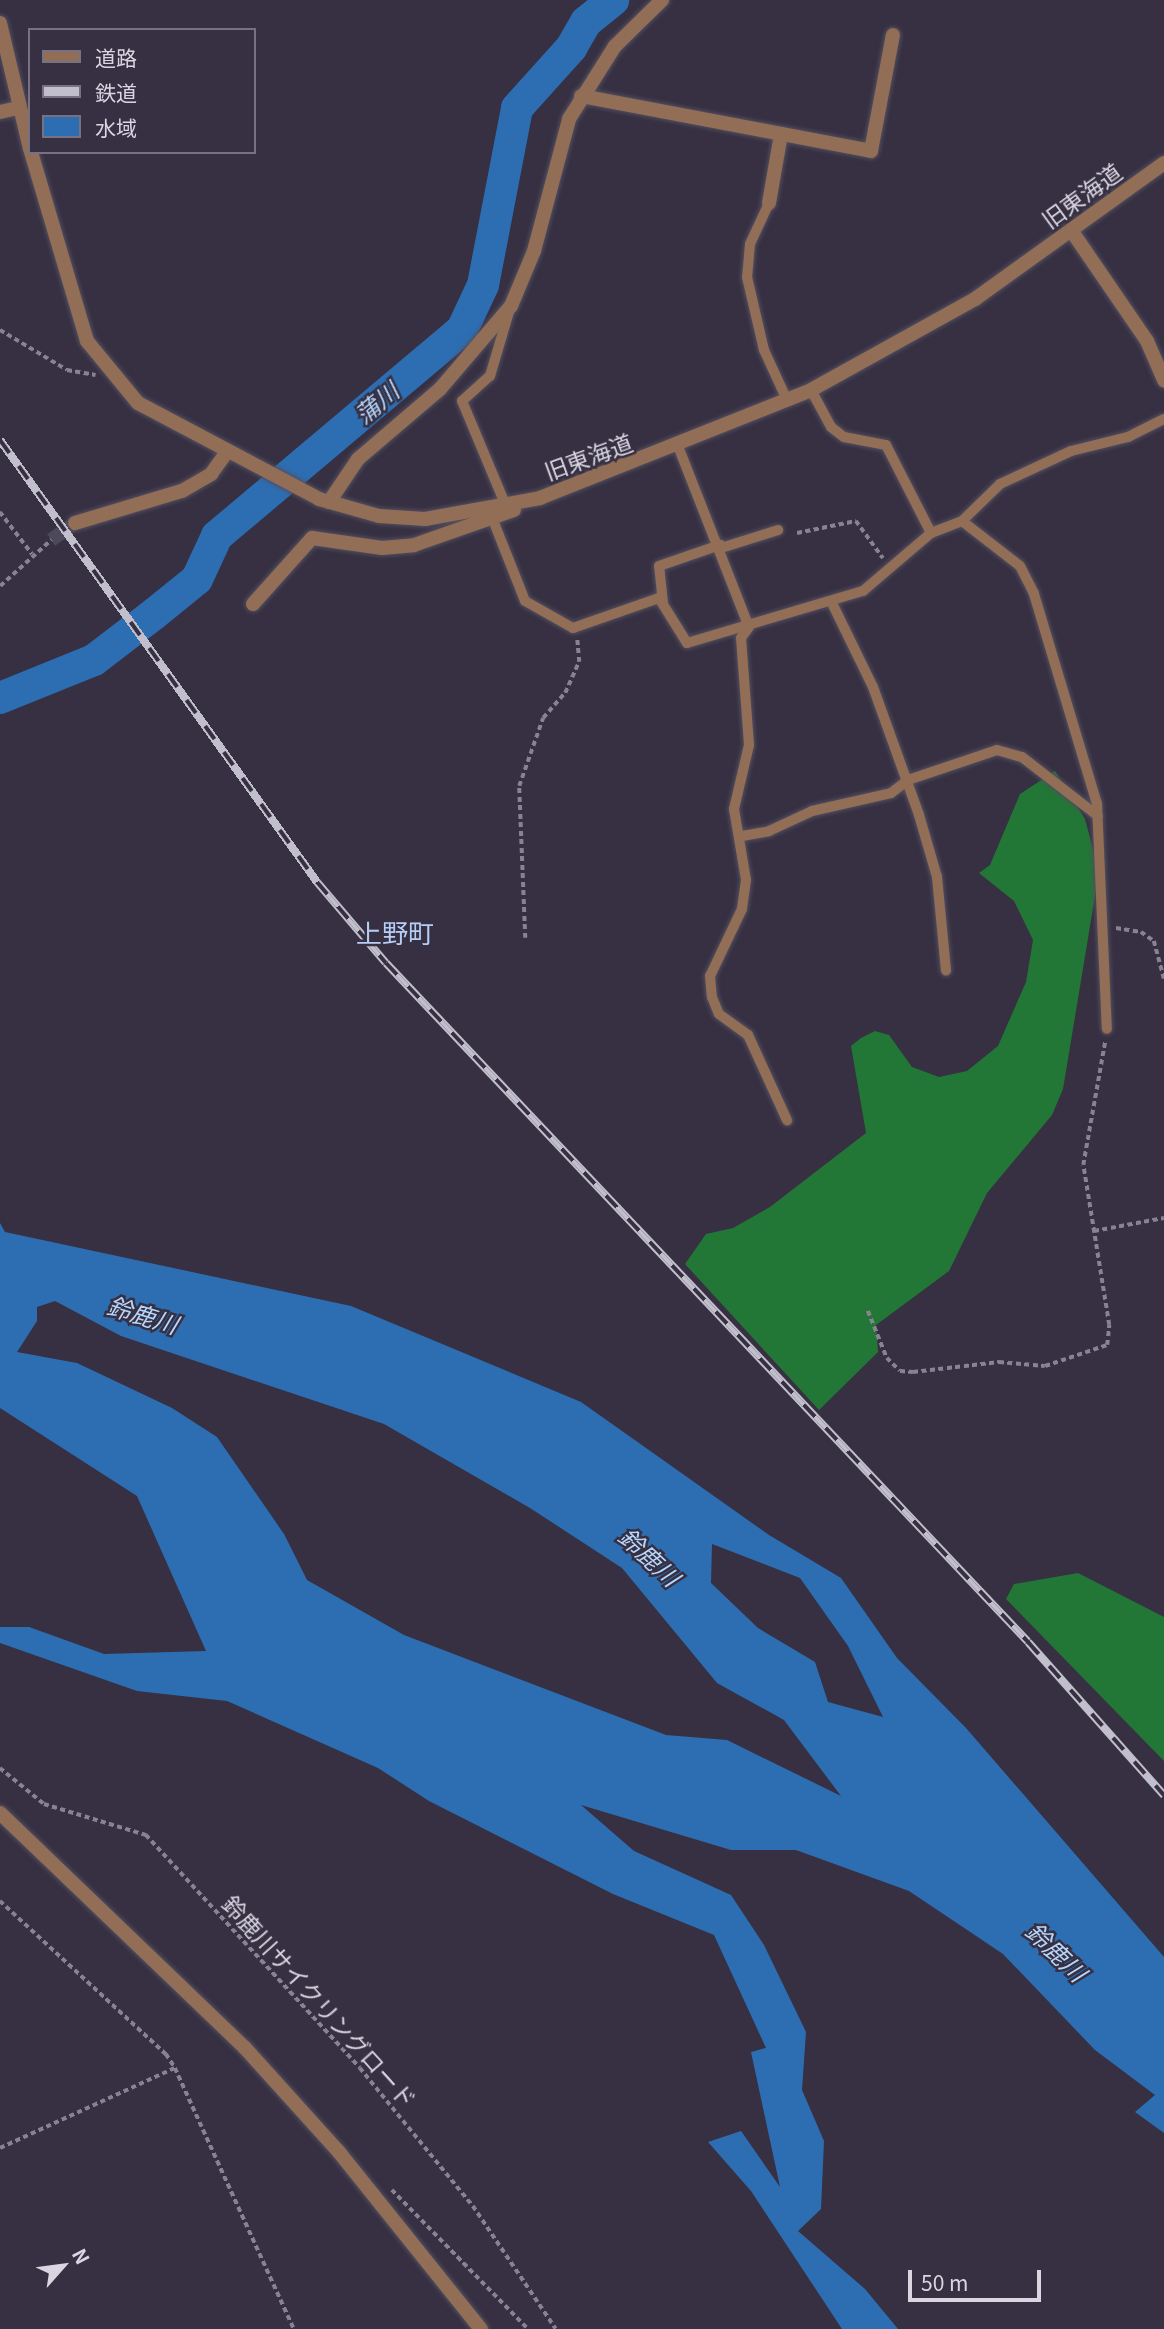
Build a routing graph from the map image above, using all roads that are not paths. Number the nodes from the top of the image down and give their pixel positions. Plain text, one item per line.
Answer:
1 (662, 0) edge
2 (0, 23) edge
3 (894, 35) dead end
4 (581, 96) junction
5 (18, 108) junction
6 (0, 112) edge
7 (781, 134) junction
8 (28, 144) edge
9 (31, 154) edge
10 (1164, 163) edge
11 (769, 202) joint
12 (1071, 229) junction
13 (511, 306) junction
14 (1164, 380) edge
15 (811, 390) junction
16 (787, 400) junction
17 (1164, 419) edge
18 (678, 446) junction
19 (226, 453) junction
20 (540, 498) junction
21 (324, 501) junction
22 (506, 506) junction
23 (493, 520) junction
24 (962, 521) junction
25 (75, 523) tunnel mouth
26 (778, 530) dead end
27 (931, 533) junction
28 (721, 546) junction
29 (832, 603) junction
30 (253, 604) dead end
31 (663, 605) junction
32 (749, 627) junction
33 (908, 780) junction
34 (1098, 816) junction
35 (742, 836) junction
36 (946, 971) dead end
37 (1107, 1029) road end
38 (787, 1120) dead end
39 (2, 1816) edge
40 (481, 2329) edge

1 - 4 street
2 - 5 street, 旧東海道
3 - 7 street
4 - 7 street
4 - 13 street
5 - 6 street
5 - 8 street, 旧東海道
7 - 11 street
9 - 19 street, 旧東海道
10 - 12 street, 旧東海道
11 - 16 lane
12 - 14 street
12 - 15 street, 旧東海道
13 - 21 street
13 - 22 lane
15 - 16 street, 旧東海道
15 - 27 lane
16 - 18 street, 旧東海道
17 - 24 lane
18 - 20 street, 旧東海道
18 - 28 lane
19 - 21 street, 旧東海道
19 - 25 street
20 - 22 street, 旧東海道
20 - 23 street
21 - 22 street, 旧東海道
23 - 30 street
23 - 31 lane
24 - 27 lane
24 - 34 lane
26 - 28 lane
27 - 29 lane
28 - 31 lane
28 - 32 lane
29 - 32 lane
29 - 33 lane
31 - 32 lane
32 - 35 lane
33 - 34 lane
33 - 35 lane
33 - 36 lane
34 - 37 lane
35 - 38 lane
39 - 40 street

